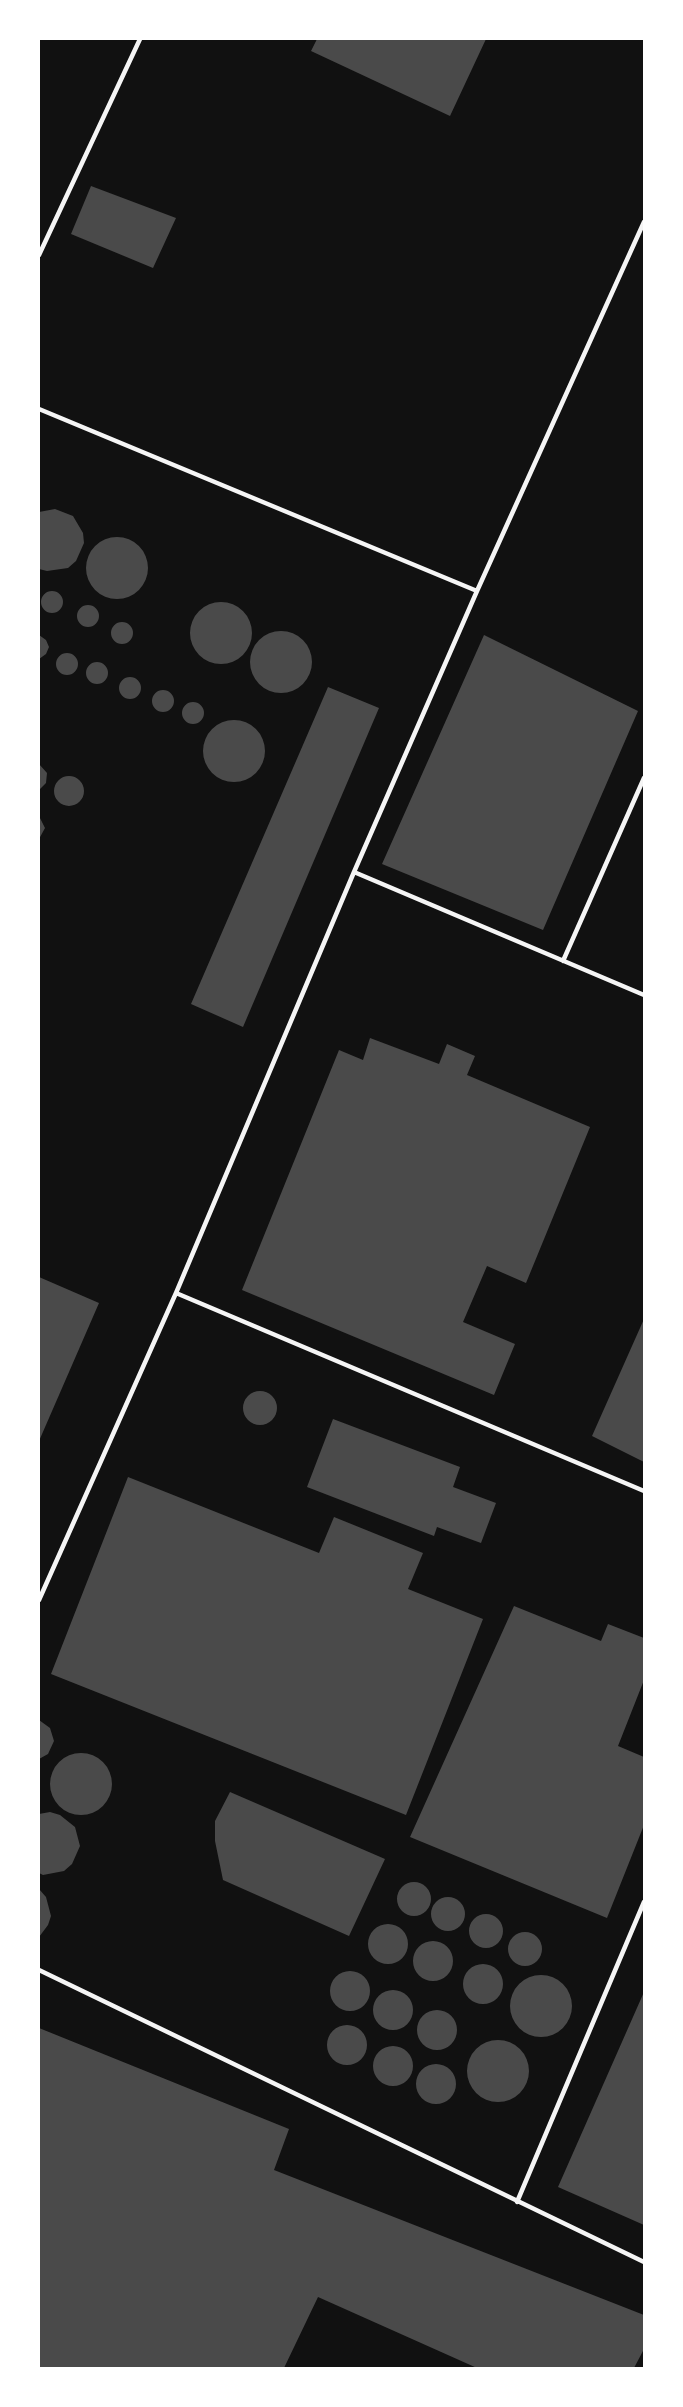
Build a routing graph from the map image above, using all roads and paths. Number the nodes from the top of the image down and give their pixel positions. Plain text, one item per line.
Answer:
1 (140, 39) edge
2 (644, 222) edge
3 (39, 255) edge
4 (39, 410) edge
5 (477, 591) junction
6 (644, 778) edge
7 (354, 872) junction
8 (563, 961) junction
9 (644, 995) edge
10 (176, 1293) junction
11 (644, 1491) edge
12 (39, 1600) edge
13 (644, 1902) edge
14 (39, 1970) edge
15 (517, 2202) junction
16 (644, 2262) edge

1 - 3 lane
2 - 5 lane
4 - 5 lane
5 - 7 lane
6 - 8 lane
7 - 8 lane
7 - 10 lane
8 - 9 lane
10 - 11 lane
10 - 12 lane
13 - 15 lane
14 - 15 lane
15 - 16 lane

